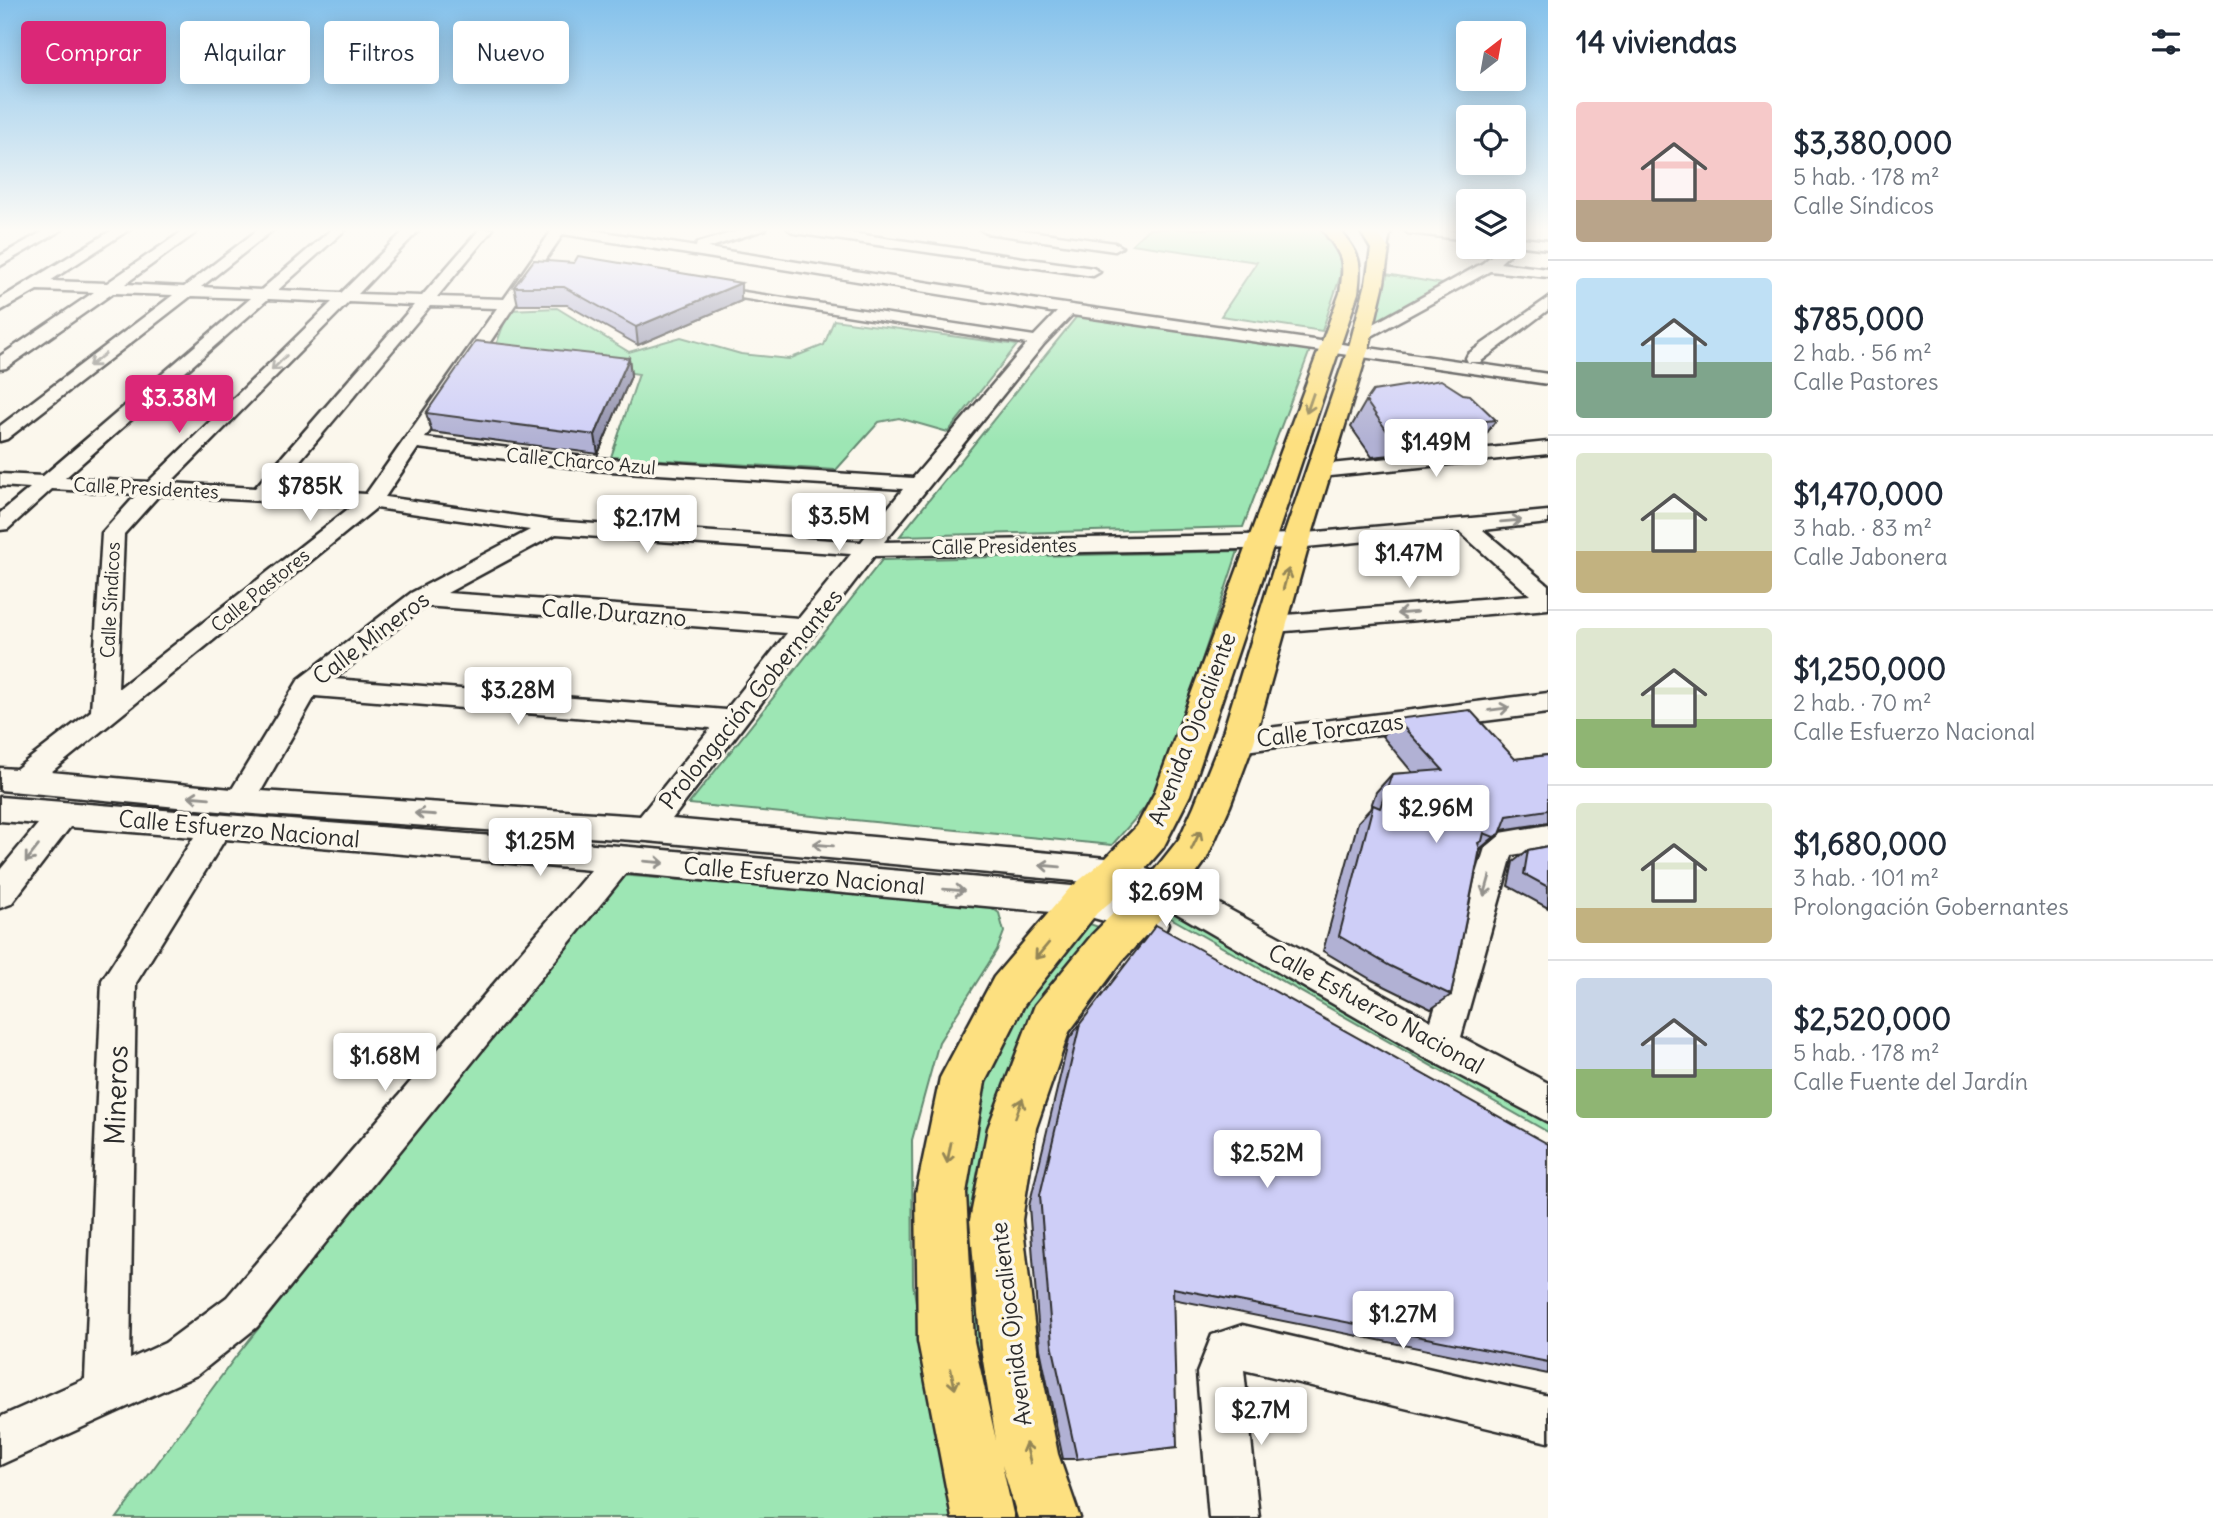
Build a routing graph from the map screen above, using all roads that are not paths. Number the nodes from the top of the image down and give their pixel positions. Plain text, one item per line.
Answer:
1 (92, 300) edge
2 (175, 300) edge
3 (258, 300) edge
4 (341, 300) edge
5 (394, 300) edge
6 (509, 300) edge
7 (772, 300) edge
8 (1071, 300) edge
9 (1124, 300) edge
10 (1349, 300) edge
11 (1367, 300) edge
12 (1426, 300) edge
13 (426, 301) junction
14 (1548, 303) edge
15 (505, 304) junction
16 (1038, 341) junction
17 (1348, 343) junction
18 (1474, 358) junction
19 (0, 364) edge
20 (1548, 369) edge
21 (1548, 379) edge
22 (0, 435) edge
23 (412, 442) junction
24 (1548, 448) edge
25 (1320, 471) junction
26 (0, 481) edge
27 (46, 483) junction
28 (918, 484) junction
29 (154, 488) junction
30 (262, 493) junction
31 (372, 501) junction
32 (1548, 517) edge
33 (0, 524) edge
34 (1465, 525) junction
35 (552, 527) junction
36 (1280, 541) junction
37 (870, 549) junction
38 (419, 598) junction
39 (1548, 600) edge
40 (1274, 624) junction
41 (808, 627) junction
42 (308, 686) junction
43 (1548, 703) edge
44 (104, 715) junction
45 (732, 720) junction
46 (1237, 742) junction
47 (11, 780) edge
48 (0, 809) edge
49 (64, 813) junction
50 (228, 814) junction
51 (647, 830) junction
52 (1548, 837) edge
53 (619, 859) junction
54 (1118, 872) junction
55 (0, 894) edge
56 (1083, 901) junction
57 (1150, 902) junction
58 (1185, 943) edge
59 (1441, 1046) junction
60 (1548, 1103) edge
61 (107, 1391) junction
62 (1548, 1419) edge
63 (0, 1441) edge
64 (983, 1518) edge
65 (1049, 1518) edge
66 (1234, 1518) edge

1 - 19 street
2 -> 22 street
3 - 27 street
4 -> 29 street, Calle Síndicos
5 - 13 street
6 - 15 street, Calle Pastores
7 - 16 street
8 - 16 street, Prolongación Gobernantes
9 - 17 street
10 - 17 main road, Avenida Ojocaliente
11 - 17 main road, Avenida Ojocaliente
12 - 17 street
13 - 15 street
13 - 30 street
14 - 18 street
15 - 23 street, Calle Pastores
16 - 28 street, Prolongación Gobernantes
17 - 18 street
17 - 21 street
17 - 25 main road, Avenida Ojocaliente
17 -> 36 main road, Avenida Ojocaliente
18 - 20 street
23 - 28 street, Calle Charco Azul
23 - 31 street, Calle Pastores
24 - 25 street
25 - 36 main road, Avenida Ojocaliente
26 - 27 street, Calle Presidentes
27 - 29 street, Calle Presidentes
27 - 33 street
28 - 37 street, Prolongación Gobernantes
29 - 30 street, Calle Presidentes
29 - 44 street, Calle Síndicos
30 - 31 street, Calle Presidentes
31 - 35 street, Calle Presidentes
31 - 44 street, Calle Pastores
34 -> 32 street, Calle Presidentes
34 - 36 street, Calle Presidentes
34 - 39 street
35 - 37 street, Calle Presidentes
35 - 38 street, Calle Mineros
36 - 37 street, Calle Presidentes
40 -> 36 main road, Avenida Ojocaliente
36 - 54 main road, Avenida Ojocaliente
37 - 41 street, Prolongación Gobernantes
38 - 41 street, Calle Durazno
38 - 42 street, Calle Mineros
39 -> 40 street
40 - 46 main road, Avenida Ojocaliente
41 - 45 street, Prolongación Gobernantes
42 - 45 street
42 - 50 street, Calle Mineros
46 -> 43 street, Calle Torcazas
44 - 47 street, Calle Pastores
45 - 51 street, Prolongación Gobernantes
57 -> 46 main road, Avenida Ojocaliente
50 -> 47 street, Calle Esfuerzo Nacional
48 - 49 street, Calle Esfuerzo Nacional
49 - 50 street, Calle Esfuerzo Nacional
49 -> 55 street
51 -> 50 street, Calle Esfuerzo Nacional
50 - 53 street, Calle Esfuerzo Nacional
50 - 61 street, Mineros
54 -> 51 street, Calle Esfuerzo Nacional
52 -> 59 street
53 -> 56 street, Calle Esfuerzo Nacional
53 - 61 street
54 - 56 main road, Avenida Ojocaliente
54 - 57 street, Calle Esfuerzo Nacional
56 - 57 street, Calle Esfuerzo Nacional
56 -> 64 main road, Avenida Ojocaliente
57 - 58 street, Calle Esfuerzo Nacional
57 - 59 street, Calle Esfuerzo Nacional
65 -> 57 main road, Avenida Ojocaliente
59 - 60 street, Calle Esfuerzo Nacional
61 - 63 street
62 - 66 street

